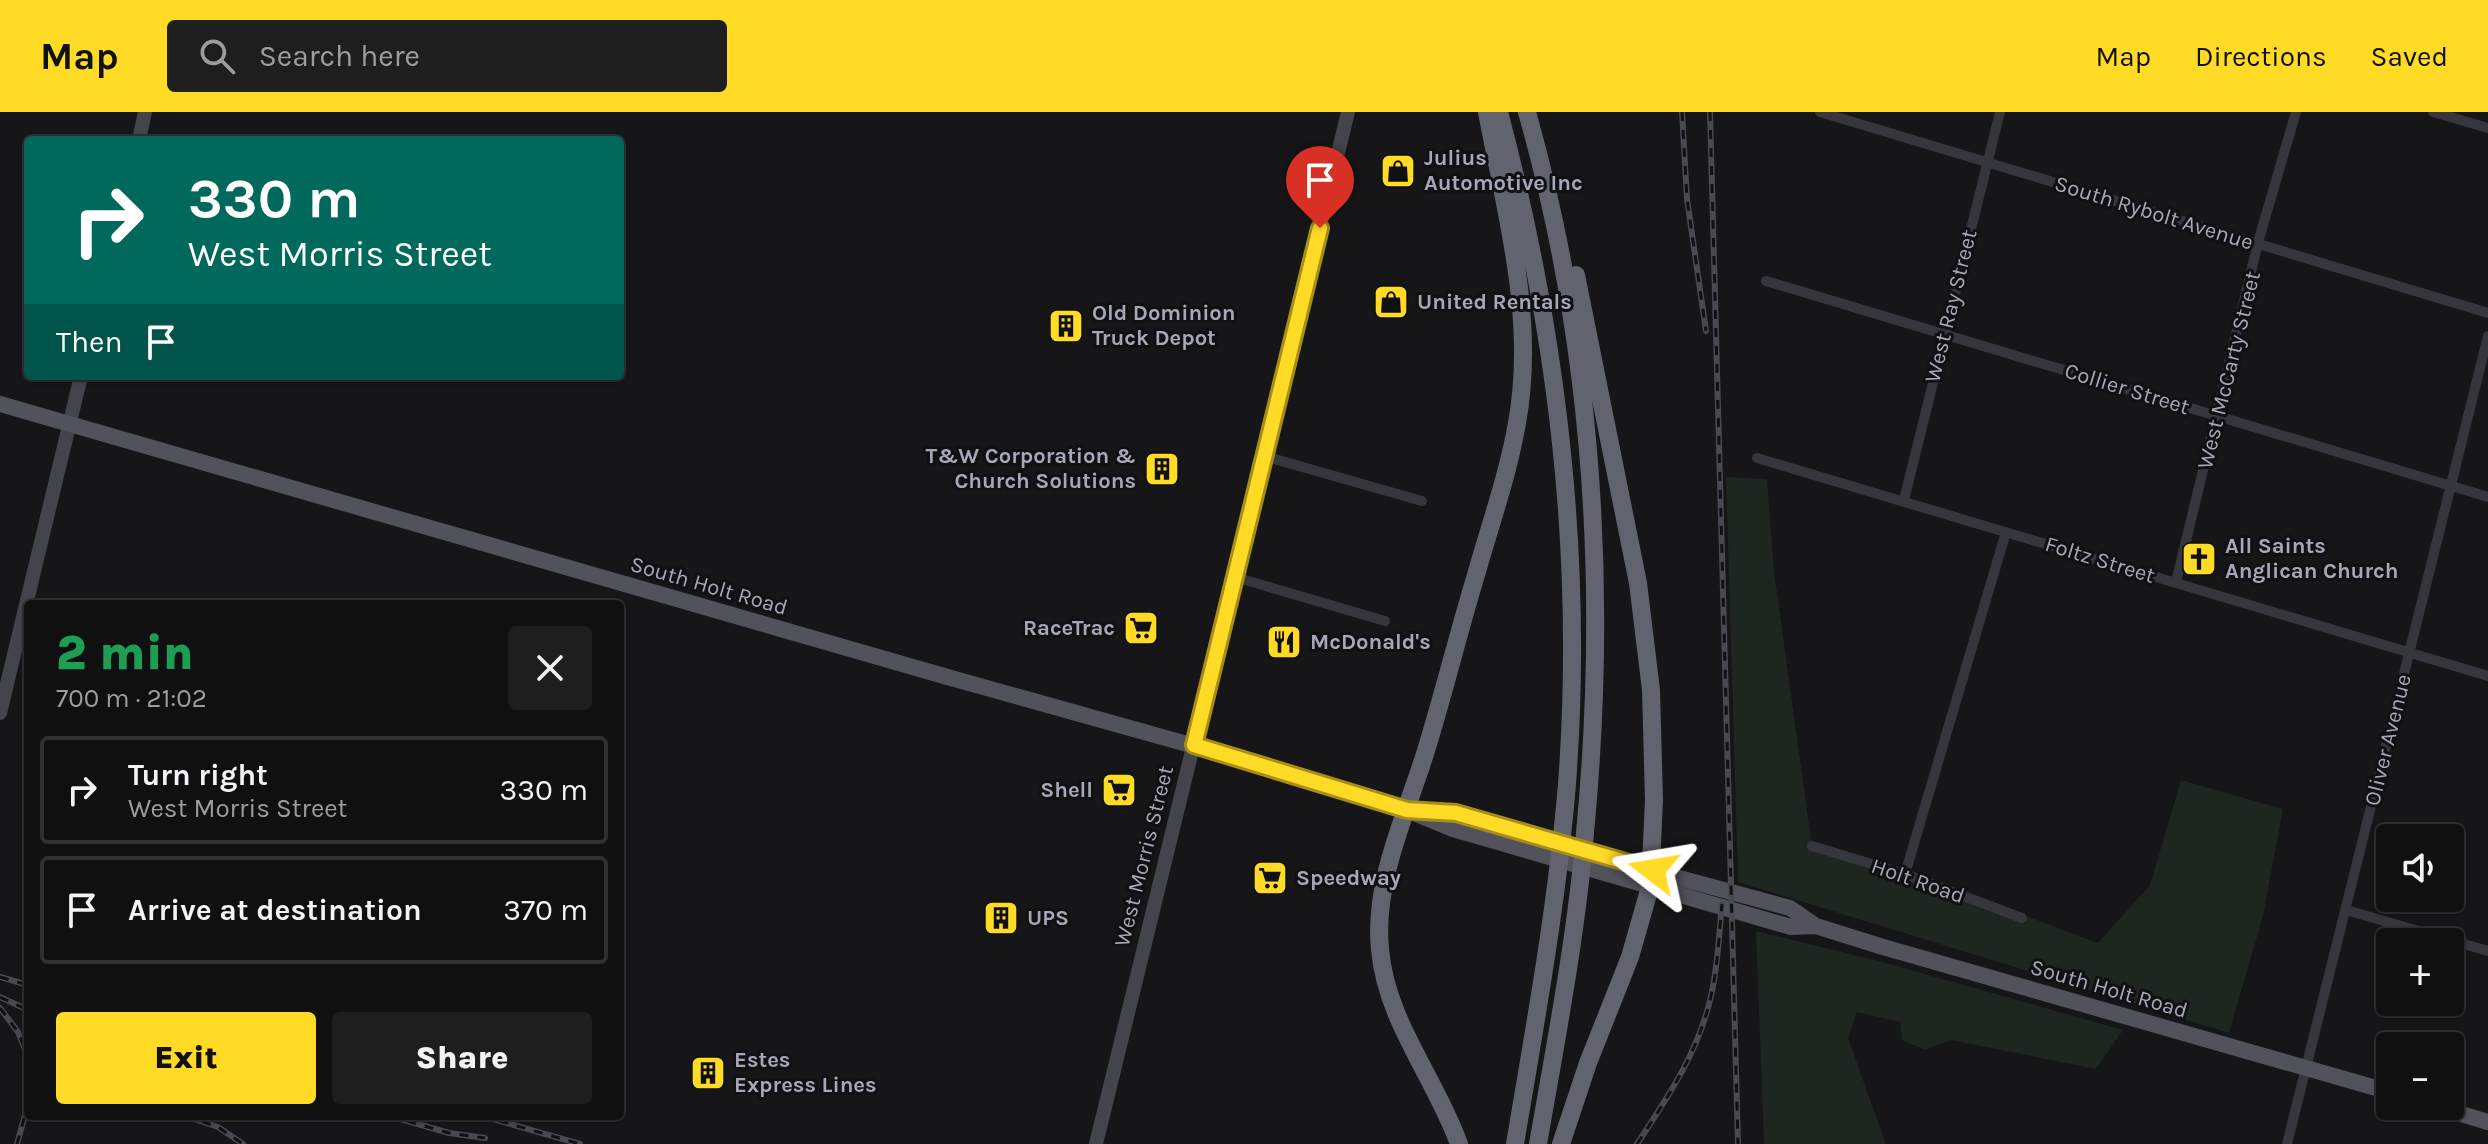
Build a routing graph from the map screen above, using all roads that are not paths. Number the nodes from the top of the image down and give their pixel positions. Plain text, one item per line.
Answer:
1 (145, 112) edge
2 (1348, 112) edge
3 (1487, 112) edge
4 (1499, 112) edge
5 (1527, 112) edge
6 (1820, 112) edge
7 (2000, 112) edge
8 (2296, 112) edge
9 (2433, 112) edge
10 (2488, 128) edge
11 (140, 136) edge
12 (1539, 158) junction
13 (1986, 162) junction
14 (2258, 245) junction
15 (1766, 281) dead end
16 (2488, 313) edge
17 (1944, 334) junction
18 (2488, 336) edge
19 (80, 380) edge
20 (0, 404) edge
21 (2217, 416) junction
22 (70, 425) junction
23 (1264, 456) junction
24 (1757, 458) dead end
25 (2451, 487) junction
26 (2488, 497) edge
27 (1904, 500) junction
28 (1422, 501) dead end
29 (2006, 532) junction
30 (1235, 577) junction
31 (2176, 582) junction
32 (27, 600) edge
33 (24, 614) edge
34 (1385, 621) dead end
35 (2410, 653) junction
36 (2488, 676) edge
37 (0, 713) edge
38 (1194, 745) junction
39 (1407, 810) junction
40 (1533, 845) junction
41 (1812, 846) dead end
42 (1905, 874) junction
43 (1652, 878) junction
44 (2346, 910) junction
45 (2022, 918) dead end
46 (1816, 926) junction
47 (2488, 951) edge
48 (2305, 1067) junction
49 (2376, 1088) edge
50 (2464, 1115) edge
51 (2488, 1122) edge
52 (1096, 1144) edge
53 (1459, 1144) edge
54 (1515, 1144) edge
55 (1538, 1144) edge
56 (1561, 1144) edge
57 (2287, 1144) edge

1 - 11 main road
2 - 23 main road, West Morris Street
3 - 39 highway
4 - 54 highway
5 - 12 highway
6 - 13 street, South Rybolt Avenue
7 - 13 street, West Ray Street
8 - 14 street, West McCarty Street
9 - 10 street
12 - 43 highway
12 - 55 highway
13 - 14 street, South Rybolt Avenue
13 - 17 street, West Ray Street
14 - 16 street, South Rybolt Avenue
14 - 21 street, West McCarty Street
15 - 17 street, Collier Street
17 - 21 street, Collier Street
17 - 27 street, West Ray Street
18 - 25 street, Oliver Avenue
19 - 22 main road
20 - 22 main road, South Holt Road
21 - 25 street, Collier Street
21 - 31 street, West McCarty Street
22 - 32 main road
22 - 38 main road, South Holt Road
23 - 28 street
23 - 30 main road, West Morris Street
24 - 27 street, Foltz Street
25 - 26 street, Collier Street
25 - 35 street, Oliver Avenue
27 - 29 street, Foltz Street
29 - 31 street, Foltz Street
29 - 42 street
30 - 34 street
30 - 38 main road, West Morris Street
31 - 35 street, Foltz Street
33 - 37 main road
35 - 36 street, Foltz Street
35 - 44 street, Oliver Avenue
38 - 39 main road, South Holt Road
38 - 52 main road, West Morris Street
39 - 40 main road, South Holt Road
39 - 53 highway
40 - 43 main road, South Holt Road
40 - 43 main road, South Holt Road
41 - 42 street, Holt Road
42 - 45 street, Holt Road
43 - 46 main road, South Holt Road
43 - 46 main road, South Holt Road
43 - 56 highway
44 - 47 street
44 - 48 street, Oliver Avenue
46 - 48 main road, South Holt Road
48 - 49 main road, South Holt Road
48 - 57 street, Oliver Avenue
50 - 51 main road

